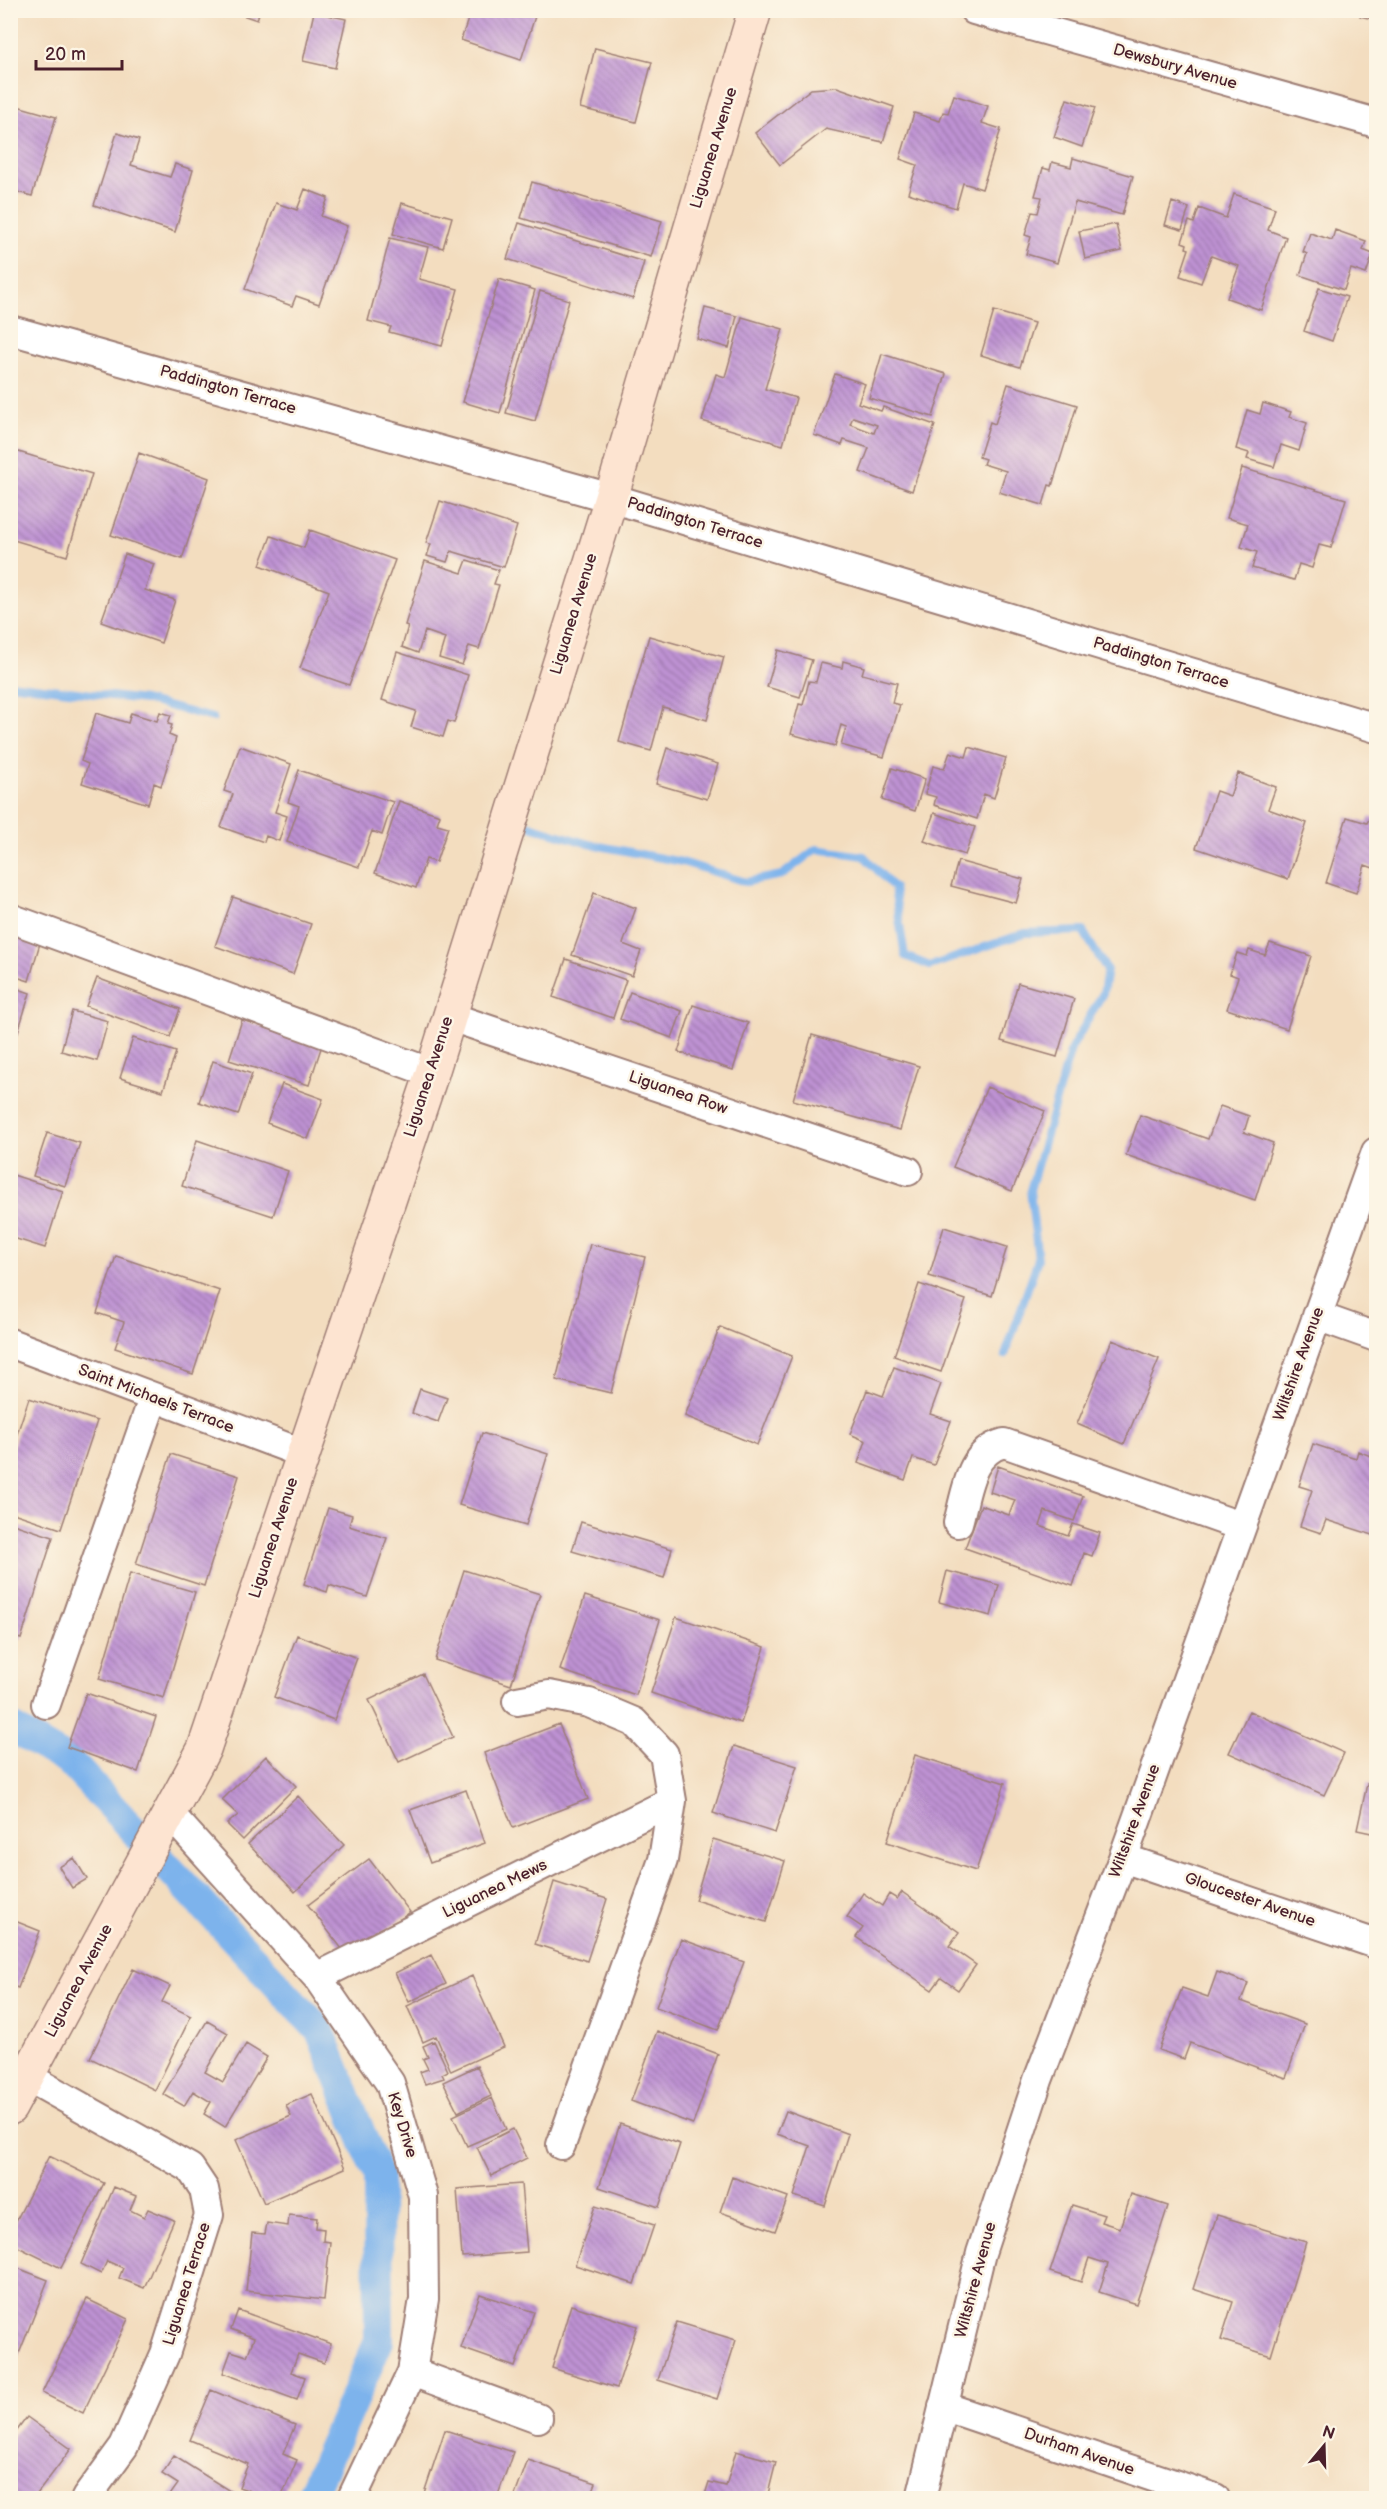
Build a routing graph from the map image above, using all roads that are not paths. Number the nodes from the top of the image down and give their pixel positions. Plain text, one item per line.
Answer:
1 (755, 10) edge
2 (974, 10) edge
3 (1377, 123) edge
4 (10, 330) edge
5 (611, 498) junction
6 (1377, 728) edge
7 (10, 918) edge
8 (448, 1016) junction
9 (432, 1073) junction
10 (1377, 1152) edge
11 (908, 1171) dead end
12 (1317, 1316) junction
13 (1377, 1337) edge
14 (10, 1343) edge
15 (153, 1399) junction
16 (302, 1453) junction
17 (958, 1523) dead end
18 (1240, 1526) junction
19 (516, 1701) dead end
20 (46, 1704) dead end
21 (672, 1801) junction
22 (167, 1820) junction
23 (1123, 1858) junction
24 (1377, 1944) edge
25 (317, 1977) junction
26 (28, 2076) junction
27 (10, 2108) edge
28 (561, 2145) dead end
29 (412, 2372) junction
30 (943, 2406) junction
31 (538, 2418) dead end
32 (86, 2499) edge
33 (352, 2499) edge
34 (921, 2499) edge
35 (1215, 2499) edge

1 - 5 main road, Liguanea Avenue
2 - 3 street, Dewsbury Avenue
4 - 5 street, Paddington Terrace
5 - 6 street, Paddington Terrace
5 - 8 main road, Liguanea Avenue
7 - 9 street
8 - 9 main road, Liguanea Avenue
8 - 11 street, Liguanea Row
9 - 16 main road, Liguanea Avenue
10 - 12 street, Wiltshire Avenue
12 - 13 street
12 - 18 street, Wiltshire Avenue
14 - 15 street, Saint Michaels Terrace
15 - 16 street, Saint Michaels Terrace
15 - 20 street
16 - 22 main road, Liguanea Avenue
17 - 18 street
18 - 23 street, Wiltshire Avenue
19 - 21 street
21 - 25 street, Liguanea Mews
21 - 28 street
22 - 25 street, Key Drive
22 - 26 main road, Liguanea Avenue
23 - 24 street, Gloucester Avenue
23 - 30 street, Wiltshire Avenue
25 - 29 street, Key Drive
26 - 27 main road, Liguanea Avenue
26 - 32 street, Liguanea Terrace
29 - 31 street
29 - 33 street, Key Drive
30 - 34 street, Wiltshire Avenue
30 - 35 street, Durham Avenue

